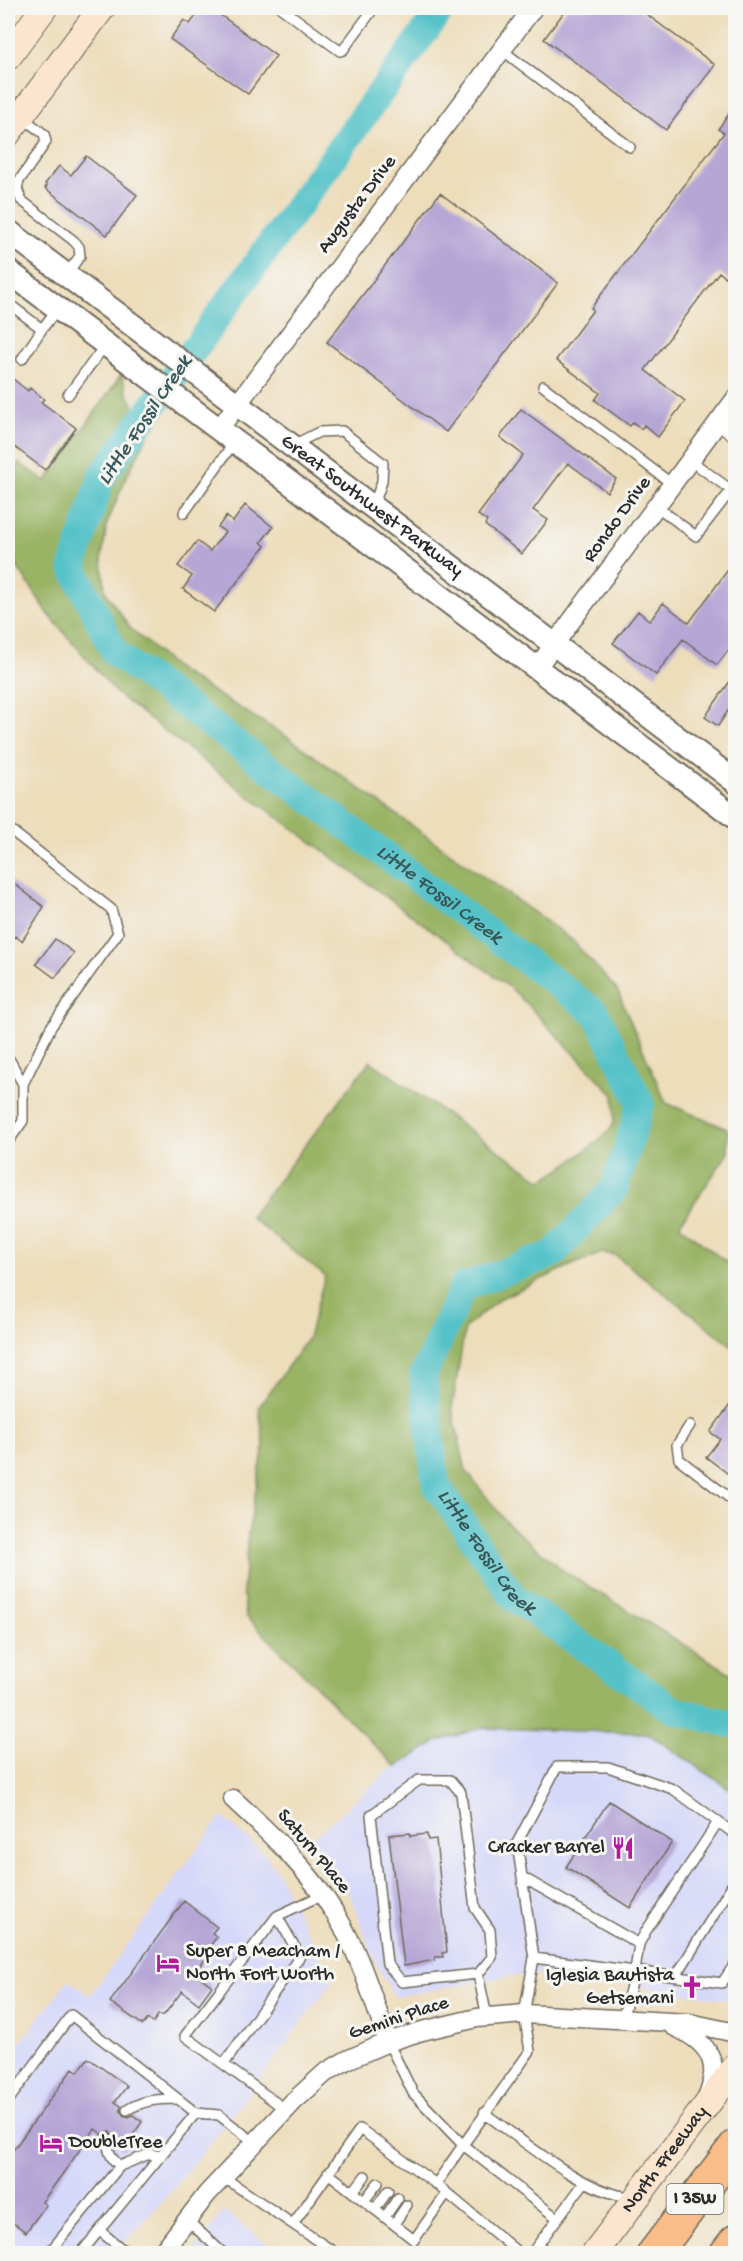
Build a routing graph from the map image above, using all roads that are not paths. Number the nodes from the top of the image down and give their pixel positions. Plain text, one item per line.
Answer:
1 (44, 8) edge
2 (102, 8) edge
3 (281, 8) edge
4 (374, 8) edge
5 (533, 8) edge
6 (502, 50) junction
7 (8, 57) edge
8 (14, 125) edge
9 (630, 147) dead end
10 (8, 231) edge
11 (8, 271) edge
12 (66, 275) junction
13 (8, 303) edge
14 (58, 308) junction
15 (42, 329) junction
16 (106, 344) junction
17 (22, 359) dead end
18 (543, 386) dead end
19 (68, 395) dead end
20 (735, 398) edge
21 (230, 399) junction
22 (716, 424) junction
23 (220, 430) junction
24 (735, 438) edge
25 (291, 446) junction
26 (690, 460) junction
27 (672, 484) junction
28 (733, 487) edge
29 (656, 506) junction
30 (373, 508) junction
31 (184, 513) dead end
32 (554, 645) junction
33 (536, 669) junction
34 (735, 782) edge
35 (735, 818) edge
36 (8, 828) edge
37 (8, 1057) edge
38 (23, 1084) junction
39 (8, 1142) edge
40 (690, 1425) dead end
41 (735, 1503) edge
42 (233, 1799) dead end
43 (718, 1822) junction
44 (735, 1835) edge
45 (522, 1877) junction
46 (735, 1879) edge
47 (322, 1895) junction
48 (277, 1916) junction
49 (639, 1944) junction
50 (534, 1958) junction
51 (735, 1962) edge
52 (635, 1971) junction
53 (478, 1974) junction
54 (676, 1976) junction
55 (525, 2014) junction
56 (487, 2017) junction
57 (622, 2020) junction
58 (663, 2022) junction
59 (735, 2033) edge
60 (388, 2042) junction
61 (224, 2064) junction
62 (735, 2066) edge
63 (177, 2099) junction
64 (8, 2101) edge
65 (127, 2110) dead end
66 (286, 2110) junction
67 (702, 2110) junction
68 (196, 2113) junction
69 (484, 2113) junction
70 (107, 2138) dead end
71 (255, 2143) junction
72 (463, 2145) junction
73 (735, 2146) edge
74 (161, 2156) junction
75 (120, 2166) junction
76 (418, 2171) junction
77 (328, 2173) junction
78 (365, 2176) dead end
79 (223, 2177) junction
80 (412, 2180) dead end
81 (378, 2182) dead end
82 (584, 2183) junction
83 (436, 2184) junction
84 (388, 2191) dead end
85 (353, 2192) junction
86 (447, 2193) junction
87 (637, 2197) junction
88 (398, 2198) dead end
89 (364, 2201) junction
90 (407, 2205) dead end
91 (375, 2209) junction
92 (385, 2217) junction
93 (556, 2218) junction
94 (187, 2220) junction
95 (293, 2224) junction
96 (394, 2224) junction
97 (100, 2231) junction
98 (735, 2241) edge
99 (48, 2253) edge
100 (80, 2253) edge
101 (128, 2253) edge
102 (161, 2253) edge
103 (224, 2253) edge
104 (338, 2253) edge
105 (520, 2253) edge
106 (531, 2253) edge
107 (594, 2253) edge
108 (654, 2253) edge
109 (726, 2253) edge

1 - 7 main road
2 - 8 main road
3 - 4 lane
5 - 6 street, Augusta Drive
6 - 9 lane
6 - 21 street, Augusta Drive
8 - 12 lane
10 - 12 street, Great Southwest Parkway
11 - 14 street, Great Southwest Parkway
12 - 21 street, Great Southwest Parkway
13 - 15 lane
14 - 15 lane
14 - 16 street, Great Southwest Parkway
15 - 17 lane
16 - 19 lane
16 - 23 street, Great Southwest Parkway
18 - 27 lane
20 - 22 street, Rondo Drive
21 - 23 street, Augusta Drive
21 - 25 street, Great Southwest Parkway
22 - 24 lane
22 - 26 street, Rondo Drive
23 - 31 lane
23 - 33 street, Great Southwest Parkway
25 - 30 street, Great Southwest Parkway
25 - 30 lane
26 - 27 street, Rondo Drive
26 - 28 lane
27 - 29 street, Rondo Drive
28 - 29 lane
29 - 32 street, Rondo Drive
30 - 32 street, Great Southwest Parkway
32 - 33 street, Rondo Drive
32 - 34 street, Great Southwest Parkway
33 - 35 street, Great Southwest Parkway
36 - 38 lane
37 - 38 lane
38 - 39 lane
40 - 41 lane
42 - 47 street, Saturn Place
43 - 44 lane
43 - 45 lane
43 - 49 lane
45 - 49 lane
45 - 50 lane
46 - 54 lane
47 - 48 lane
47 - 60 street, Saturn Place
48 - 61 lane
48 - 61 lane
49 - 52 lane
50 - 52 lane
50 - 55 lane
51 - 54 lane
52 - 54 lane
52 - 57 lane
53 - 53 lane
53 - 56 lane
55 - 56 street, Gemini Place
55 - 57 street, Gemini Place
55 - 69 lane
56 - 60 street, Gemini Place
57 - 58 street, Gemini Place
58 - 59 street, Gemini Place
58 - 67 street, Gemini Place
60 - 66 street, Gemini Place
60 - 72 lane
61 - 66 lane
62 - 67 main road, North Freeway
63 - 64 lane
63 - 65 lane
63 - 68 lane
66 - 71 street, Gemini Place
67 - 87 main road, North Freeway
68 - 71 lane
68 - 74 lane
69 - 72 lane
69 - 82 lane
70 - 75 lane
71 - 79 street, Gemini Place
72 - 83 lane
72 - 93 lane
73 - 108 highway, I 35W
74 - 75 lane
74 - 97 lane
75 - 99 lane
76 - 77 lane
76 - 80 lane
76 - 83 lane
77 - 85 lane
77 - 95 lane
78 - 85 lane
79 - 94 street, Gemini Place
79 - 95 lane
81 - 89 lane
82 - 87 lane
82 - 93 lane
83 - 86 lane
84 - 91 lane
85 - 89 lane
86 - 96 lane
86 - 105 lane
87 - 107 main road, North Freeway
88 - 92 lane
89 - 91 lane
90 - 96 lane
91 - 92 lane
92 - 96 lane
93 - 106 lane
94 - 102 street, Gemini Place
94 - 103 lane
95 - 104 lane
97 - 100 lane
97 - 101 lane
98 - 109 highway

